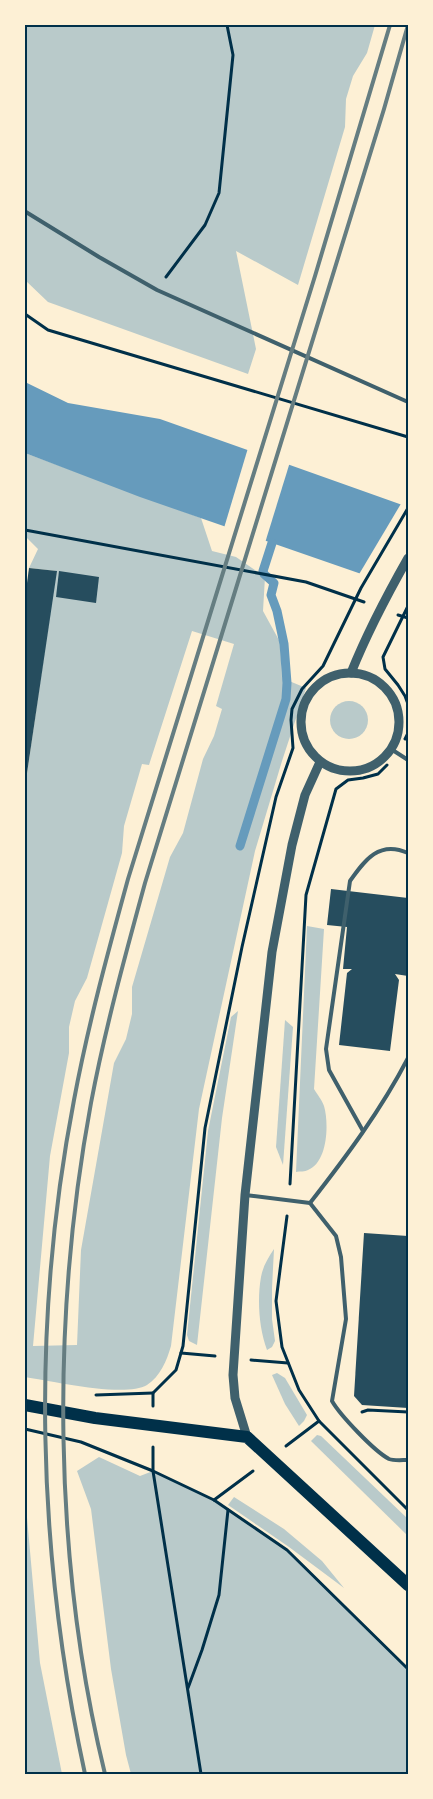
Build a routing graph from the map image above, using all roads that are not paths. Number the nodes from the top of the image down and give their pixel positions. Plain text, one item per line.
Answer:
1 (26, 212) dead end
2 (408, 402) edge
3 (408, 558) edge
4 (351, 673) junction
5 (394, 751) junction
6 (408, 760) edge
7 (320, 762) junction
8 (408, 853) edge
9 (408, 1058) edge
10 (363, 1131) junction
11 (245, 1195) junction
12 (310, 1203) junction
13 (25, 1405) edge
14 (247, 1437) junction
15 (408, 1460) edge
16 (408, 1585) edge

1 - 2 lane
3 - 4 street
4 - 5 street
4 - 7 street
5 - 6 lane
5 - 7 street
7 - 11 street
8 - 10 lane
9 - 10 lane
10 - 12 lane
11 - 12 lane
11 - 14 street
12 - 15 lane
13 - 14 main road
14 - 16 main road

